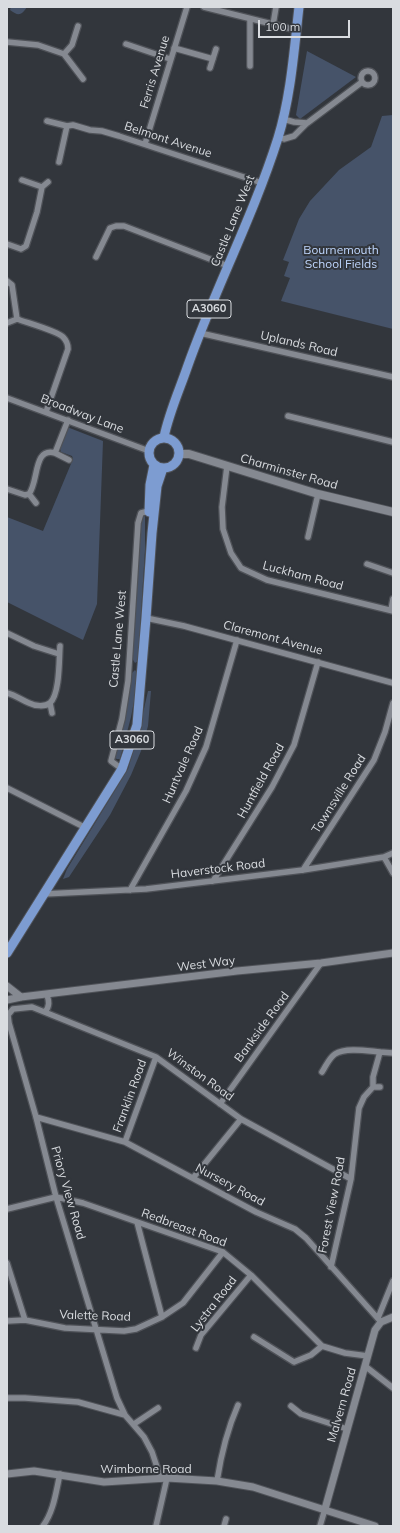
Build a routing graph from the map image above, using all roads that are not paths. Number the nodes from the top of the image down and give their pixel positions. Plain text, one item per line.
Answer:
1 (187, 7) edge
2 (204, 7) edge
3 (276, 7) edge
4 (299, 7) edge
5 (250, 19) junction
6 (273, 25) junction
7 (78, 26) dead end
8 (296, 30) junction
9 (7, 42) edge
10 (126, 44) dead end
11 (174, 48) junction
12 (216, 49) dead end
13 (64, 54) junction
14 (170, 59) junction
15 (213, 59) junction
16 (250, 66) dead end
17 (210, 68) dead end
18 (83, 79) dead end
19 (362, 82) dead end
20 (283, 119) junction
21 (47, 121) dead end
22 (307, 123) junction
23 (67, 126) junction
24 (278, 137) junction
25 (145, 144) junction
26 (59, 162) dead end
27 (22, 180) dead end
28 (48, 182) dead end
29 (262, 183) junction
30 (42, 187) junction
31 (7, 244) edge
32 (96, 257) dead end
33 (228, 266) junction
34 (7, 281) edge
35 (18, 319) junction
36 (7, 323) edge
37 (200, 332) junction
38 (393, 377) edge
39 (7, 398) edge
40 (46, 412) junction
41 (288, 416) dead end
42 (68, 420) junction
43 (164, 437) junction
44 (393, 442) edge
45 (149, 451) junction
46 (55, 453) junction
47 (179, 454) junction
48 (69, 460) dead end
49 (154, 465) junction
50 (227, 466) junction
51 (163, 468) junction
52 (7, 490) edge
53 (29, 494) junction
54 (318, 494) junction
55 (36, 503) dead end
56 (149, 511) junction
57 (393, 512) edge
58 (152, 533) junction
59 (308, 537) dead end
60 (367, 564) dead end
61 (393, 573) edge
62 (393, 599) edge
63 (392, 611) edge
64 (146, 618) junction
65 (7, 633) edge
66 (237, 640) junction
67 (60, 646) dead end
68 (59, 654) junction
69 (318, 662) junction
70 (129, 667) junction
71 (142, 669) junction
72 (393, 683) edge
73 (7, 693) edge
74 (50, 703) junction
75 (393, 703) edge
76 (52, 713) dead end
77 (122, 769) junction
78 (7, 788) edge
79 (86, 828) junction
80 (393, 853) edge
81 (384, 858) junction
82 (303, 870) junction
83 (393, 873) edge
84 (214, 881) junction
85 (130, 890) junction
86 (43, 894) junction
87 (393, 952) edge
88 (7, 953) edge
89 (321, 963) junction
90 (7, 986) edge
91 (47, 995) junction
92 (21, 997) junction
93 (7, 1000) edge
94 (45, 1012) junction
95 (380, 1052) junction
96 (393, 1053) edge
97 (156, 1057) junction
98 (322, 1072) dead end
99 (373, 1087) junction
100 (380, 1087) dead end
101 (220, 1104) junction
102 (36, 1117) junction
103 (241, 1120) junction
104 (124, 1142) junction
105 (193, 1178) junction
106 (352, 1179) junction
107 (56, 1197) junction
108 (7, 1209) edge
109 (137, 1222) junction
110 (223, 1252) junction
111 (7, 1263) edge
112 (331, 1267) junction
113 (251, 1275) junction
114 (393, 1281) edge
115 (162, 1317) junction
116 (393, 1317) edge
117 (25, 1320) junction
118 (380, 1320) junction
119 (7, 1321) edge
120 (97, 1330) junction
121 (254, 1337) dead end
122 (322, 1346) junction
123 (196, 1348) dead end
124 (368, 1356) junction
125 (365, 1366) junction
126 (393, 1388) edge
127 (7, 1398) edge
128 (238, 1405) dead end
129 (291, 1406) dead end
130 (158, 1408) dead end
131 (126, 1415) junction
132 (134, 1424) junction
133 (347, 1428) junction
134 (7, 1474) edge
135 (60, 1474) junction
136 (164, 1478) junction
137 (217, 1482) junction
138 (325, 1509) junction
139 (226, 1519) dead end
140 (43, 1526) edge
141 (156, 1526) edge
142 (224, 1526) edge
143 (320, 1526) edge
144 (373, 1526) edge

1 - 11 street, Ferris Avenue
2 - 5 street
3 - 6 street
4 - 8 main road, Castle Lane West / A3060
5 - 6 street
5 - 16 street
6 - 8 street
7 - 13 street
8 - 20 main road, Castle Lane West / A3060
9 - 13 street
10 - 14 street
11 - 14 street, Ferris Avenue
11 - 15 street
12 - 15 street
13 - 18 street
14 - 25 street, Ferris Avenue
15 - 17 street
19 - 22 street
20 - 22 street
20 - 24 main road, Castle Lane West / A3060
21 - 23 street, Belmont Avenue
22 - 24 street
23 - 25 street, Belmont Avenue
23 - 26 street
24 - 29 main road, Castle Lane West / A3060
25 - 29 street, Belmont Avenue
27 - 30 street
28 - 30 street
29 - 33 main road, Castle Lane West / A3060
30 - 31 street
32 - 33 street
33 - 37 main road, Castle Lane West / A3060
34 - 35 street
35 - 36 street
35 - 40 street
37 - 38 street, Uplands Road
37 - 43 main road, Castle Lane West / A3060
39 - 40 street, Broadway Lane
40 - 42 street, Broadway Lane
41 - 44 street
42 - 45 street, Broadway Lane
42 - 46 street
43 - 45 main road
43 - 47 main road
45 - 49 main road
46 - 48 street
46 - 53 street
47 - 50 main road, Charminster Road
47 - 51 main road
49 - 51 main road
49 - 56 main road, A3060
50 - 54 main road, Charminster Road
50 - 63 street, Luckham Road
51 - 58 main road, A3060
52 - 53 street
53 - 55 street
54 - 57 main road, Charminster Road
54 - 59 street
56 - 58 main road, A3060
56 - 70 street, Castle Lane West
58 - 64 main road, A3060
60 - 61 street
62 - 63 street
64 - 66 street, Claremont Avenue
64 - 71 main road, A3060
65 - 68 street
66 - 69 street, Claremont Avenue
66 - 85 street, Huntvale Road
67 - 68 street
68 - 74 street
69 - 72 street, Claremont Avenue
69 - 84 street, Huntfield Road
70 - 71 street
70 - 77 street, Castle Lane West
71 - 77 main road, A3060
73 - 74 street
74 - 76 street
75 - 82 street, Townsville Road
77 - 79 main road, A3060
78 - 79 street
79 - 86 main road, A3060
80 - 81 street, Haverstock Road
81 - 82 street, Haverstock Road
81 - 83 street
82 - 84 street, Haverstock Road
84 - 85 street, Haverstock Road
85 - 86 street, Haverstock Road
86 - 88 main road, A3060
87 - 89 street, West Way
89 - 91 street, West Way
89 - 101 street, Bankside Road
90 - 92 street
91 - 92 street, West Way
91 - 94 street
92 - 93 street, West Way
94 - 97 street, Winston Road
94 - 102 street, Priory View Road
95 - 96 street
95 - 98 street
95 - 99 street
97 - 101 street, Winston Road
97 - 104 street, Franklin Road
99 - 100 street
99 - 106 street, Forest View Road
101 - 103 street, Winston Road
102 - 104 street, Nursery Road
102 - 107 street, Priory View Road
103 - 105 street
103 - 106 street, Winston Road
104 - 105 street, Nursery Road
105 - 112 street, Nursery Road
106 - 112 street, Forest View Road
107 - 108 street
107 - 109 street, Redbreast Road
107 - 120 street, Priory View Road
109 - 110 street, Redbreast Road
109 - 115 street
110 - 113 street, Redbreast Road
110 - 115 street, Valette Road
111 - 117 street
112 - 118 street, Nursery Road
113 - 122 street, Redbreast Road
113 - 123 street, Lystra Road
114 - 118 street
115 - 120 street, Valette Road
116 - 118 street
117 - 119 street, Valette Road
117 - 120 street, Valette Road
118 - 124 street, Malvern Road
120 - 131 street, Priory View Road
121 - 122 street
122 - 124 street, Redbreast Road
124 - 125 street, Malvern Road
125 - 126 street
125 - 133 street, Malvern Road
127 - 131 street
128 - 137 street
129 - 133 street
130 - 132 street
131 - 132 street, Priory View Road
132 - 136 street, Priory View Road
133 - 138 street, Malvern Road
134 - 135 street, Wimborne Road
135 - 136 street, Wimborne Road
135 - 140 street
136 - 137 street, Wimborne Road
136 - 141 street
137 - 138 street, Wimborne Road
138 - 143 street
138 - 144 street, Wimborne Road
139 - 142 street

